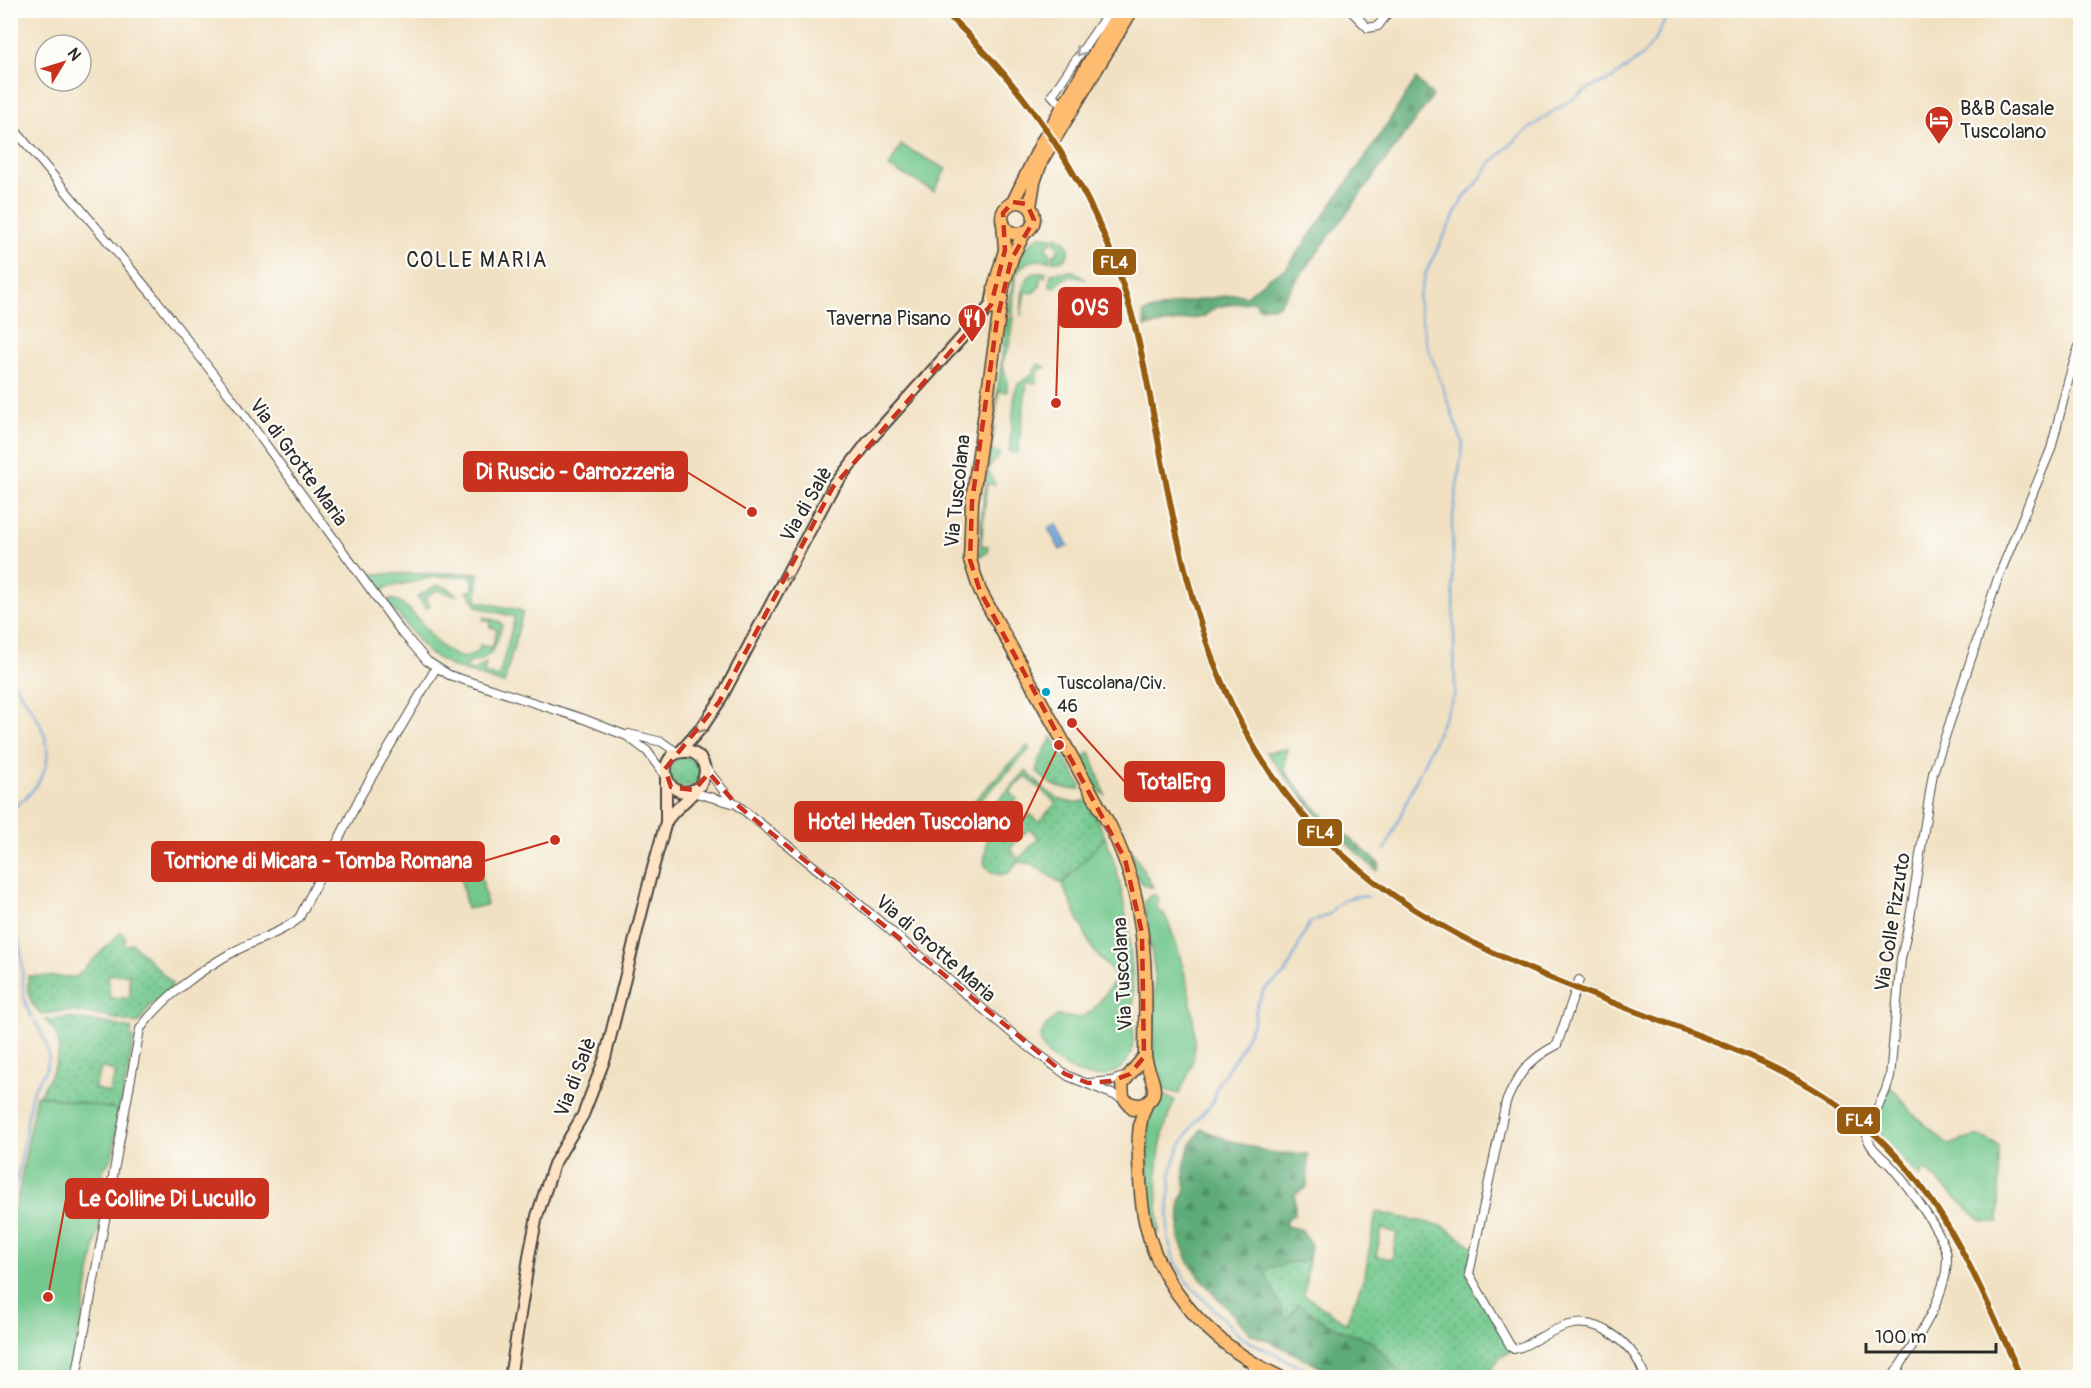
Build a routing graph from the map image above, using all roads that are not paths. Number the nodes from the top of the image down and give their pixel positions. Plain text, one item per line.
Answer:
1 (1110, 10) edge
2 (1120, 10) edge
3 (1132, 10) edge
4 (1350, 10) edge
5 (1390, 10) edge
6 (1061, 116) junction
7 (10, 124) edge
8 (1045, 146) junction
9 (1013, 202) junction
10 (1030, 207) junction
11 (1003, 222) junction
12 (1025, 232) junction
13 (993, 294) junction
14 (997, 320) junction
15 (2080, 343) edge
16 (436, 668) junction
17 (621, 733) junction
18 (681, 750) junction
19 (705, 767) junction
20 (666, 777) junction
21 (694, 790) junction
22 (736, 804) junction
23 (666, 822) junction
24 (1579, 980) dead end
25 (1144, 1057) junction
26 (1129, 1075) junction
27 (1151, 1079) junction
28 (1088, 1083) junction
29 (1126, 1100) junction
30 (1147, 1102) junction
31 (1141, 1119) junction
32 (1252, 1362) junction
33 (76, 1377) edge
34 (510, 1377) edge
35 (1255, 1377) edge
36 (1282, 1377) edge
37 (1645, 1377) edge
38 (1892, 1377) edge

1 -> 6 street
2 - 6 main road
3 - 6 main road
4 - 5 street
6 - 8 main road
7 - 16 street, Via di Grotte Maria
8 - 9 main road
8 - 10 main road
9 - 10 main road
9 - 11 main road
10 - 12 main road
11 - 12 main road
11 - 13 main road, Via Tuscolana
12 - 14 main road, Via Tuscolana
13 - 14 main road, Via Tuscolana
13 -> 18 main road, Via di Salè
14 - 25 main road, Via Tuscolana
15 - 38 street, Via Colle Pizzuto
16 - 17 street, Via di Grotte Maria
16 - 33 street
17 - 18 street, Via di Grotte Maria
17 - 20 street, Via di Grotte Maria
18 - 19 main road
18 - 20 main road
19 - 21 main road
19 - 22 street, Via di Grotte Maria
20 - 21 main road
20 - 23 main road, Via di Salè
21 - 22 street, Via di Grotte Maria
21 - 23 main road, Via di Salè
22 - 28 street, Via di Grotte Maria
23 - 34 main road, Via di Salè
24 - 37 street
25 - 26 main road
25 - 27 main road, Via Tuscolana
26 - 27 main road
26 - 28 street
26 - 29 main road
27 - 30 main road
28 - 29 street, Via di Grotte Maria
29 - 30 main road
29 - 31 main road
30 - 31 main road
31 - 32 main road
32 - 35 street
32 - 36 main road

